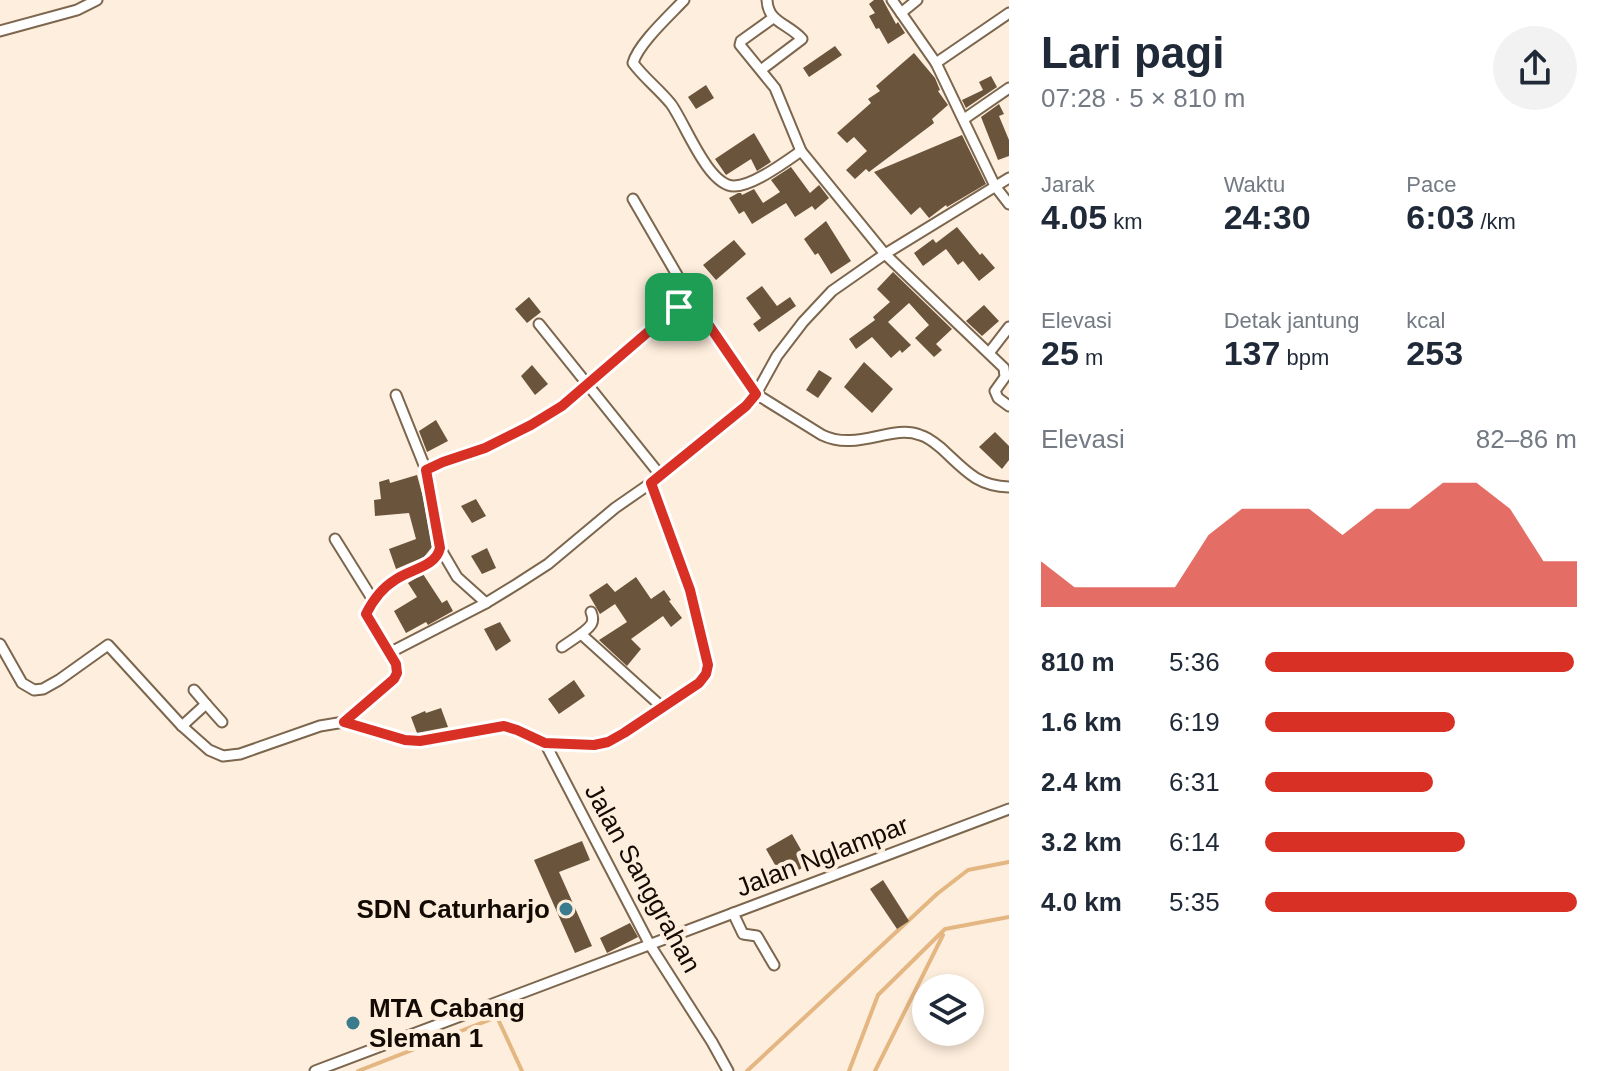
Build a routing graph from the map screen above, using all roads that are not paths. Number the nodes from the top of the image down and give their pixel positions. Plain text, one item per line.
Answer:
1 (97, 0) edge
2 (684, 0) edge
3 (767, 0) edge
4 (892, 0) edge
5 (917, 0) edge
6 (901, 13) junction
7 (1009, 13) edge
8 (773, 18) junction
9 (0, 31) edge
10 (936, 63) junction
11 (761, 70) junction
12 (1009, 88) edge
13 (964, 119) junction
14 (801, 151) junction
15 (1009, 178) edge
16 (995, 186) junction
17 (633, 199) dead end
18 (1009, 204) edge
19 (885, 254) junction
20 (691, 299) junction
21 (539, 324) dead end
22 (1009, 327) edge
23 (989, 353) junction
24 (588, 383) junction
25 (756, 394) junction
26 (396, 395) dead end
27 (1009, 406) edge
28 (426, 470) junction
29 (661, 476) junction
30 (651, 483) junction
31 (1009, 487) edge
32 (335, 539) dead end
33 (440, 548) junction
34 (373, 600) junction
35 (486, 603) junction
36 (591, 612) dead end
37 (581, 634) junction
38 (0, 644) edge
39 (562, 647) dead end
40 (389, 653) junction
41 (194, 690) dead end
42 (206, 704) junction
43 (662, 707) junction
44 (222, 722) dead end
45 (344, 722) junction
46 (182, 726) junction
47 (545, 743) junction
48 (1009, 809) edge
49 (733, 913) junction
50 (650, 945) junction
51 (774, 965) dead end
52 (315, 1071) edge
53 (728, 1071) edge

1 - 9 street
2 - 14 street
3 - 8 street
4 - 6 street
5 - 6 street
6 - 10 street
7 - 10 street
8 - 11 street
8 - 11 street
10 - 13 street
11 - 14 street
12 - 13 street
13 - 16 street
14 - 19 street
15 - 16 street
16 - 18 street
16 - 19 street
17 - 20 street
19 - 23 street
19 - 25 street
20 - 24 street
20 - 25 street
21 - 24 street
22 - 23 street
23 - 27 street
24 - 28 street
24 - 29 street
25 - 29 street
25 - 31 street
26 - 28 street
28 - 33 street
29 - 30 street
30 - 35 street
30 - 43 street, Jalan Sanggrahan
32 - 34 street
33 - 34 street
33 - 35 street
34 - 40 street
35 - 40 street
36 - 37 street
37 - 39 street
37 - 43 street
38 - 46 street
40 - 45 street
41 - 42 street
42 - 44 street
42 - 46 street
43 - 47 street, Jalan Sanggrahan
45 - 46 street
45 - 47 street
47 - 50 street, Jalan Sanggrahan
48 - 49 street, Jalan Nglampar
49 - 50 street, Jalan Nglampar
49 - 51 street
50 - 52 street, Jalan Nglampar
50 - 53 street, Jalan Sanggrahan

